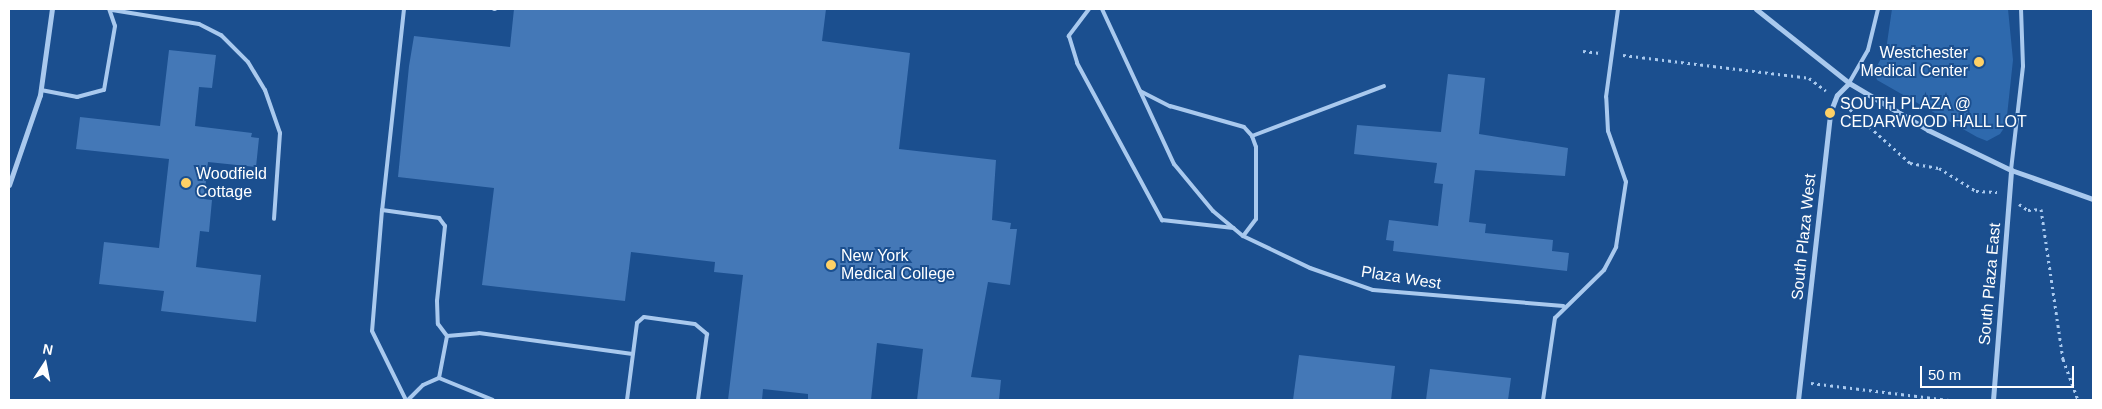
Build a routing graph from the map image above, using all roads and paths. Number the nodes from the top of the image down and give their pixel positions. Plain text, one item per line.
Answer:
1 (52, 9) edge
2 (110, 9) edge
3 (404, 9) edge
4 (1089, 9) edge
5 (1102, 9) edge
6 (1618, 9) edge
7 (1756, 9) edge
8 (1878, 9) edge
9 (2021, 9) edge
10 (1583, 51) dead end
11 (1608, 54) junction
12 (1849, 83) junction
13 (1384, 86) dead end
14 (41, 90) junction
15 (1139, 90) junction
16 (1836, 98) junction
17 (1252, 136) junction
18 (2012, 170) junction
19 (9, 186) edge
20 (2010, 198) junction
21 (2093, 199) edge
22 (382, 210) junction
23 (274, 219) dead end
24 (1234, 228) junction
25 (1243, 236) junction
26 (1563, 306) junction
27 (446, 336) junction
28 (633, 354) junction
29 (439, 378) junction
30 (1800, 382) junction
31 (407, 400) edge
32 (493, 400) edge
33 (627, 400) edge
34 (698, 400) edge
35 (1543, 400) edge
36 (1798, 400) edge
37 (1948, 400) edge
38 (1993, 400) edge
39 (2078, 400) edge

1 - 14 street
2 - 14 lane
2 - 23 lane
3 - 22 lane
4 - 24 lane
5 - 15 lane, Plaza West
6 - 11 lane
7 - 12 street
8 - 12 lane
9 - 18 lane
10 - 11 path
11 - 16 path
11 - 26 lane
12 - 16 street
12 - 18 street
13 - 17 lane
14 - 19 street
15 - 17 lane
15 - 24 lane, Plaza West
16 - 20 path
16 - 30 street, South Plaza West
17 - 25 lane
18 - 20 street, South Plaza East
18 - 21 street
20 - 38 street, South Plaza East
20 - 39 path
22 - 27 lane
22 - 31 lane
24 - 25 lane, Plaza West
25 - 26 lane, Plaza West
26 - 35 lane
27 - 28 lane
27 - 29 lane
28 - 33 lane
28 - 34 lane
29 - 31 lane
29 - 32 lane
30 - 36 street, South Plaza West
30 - 37 path

